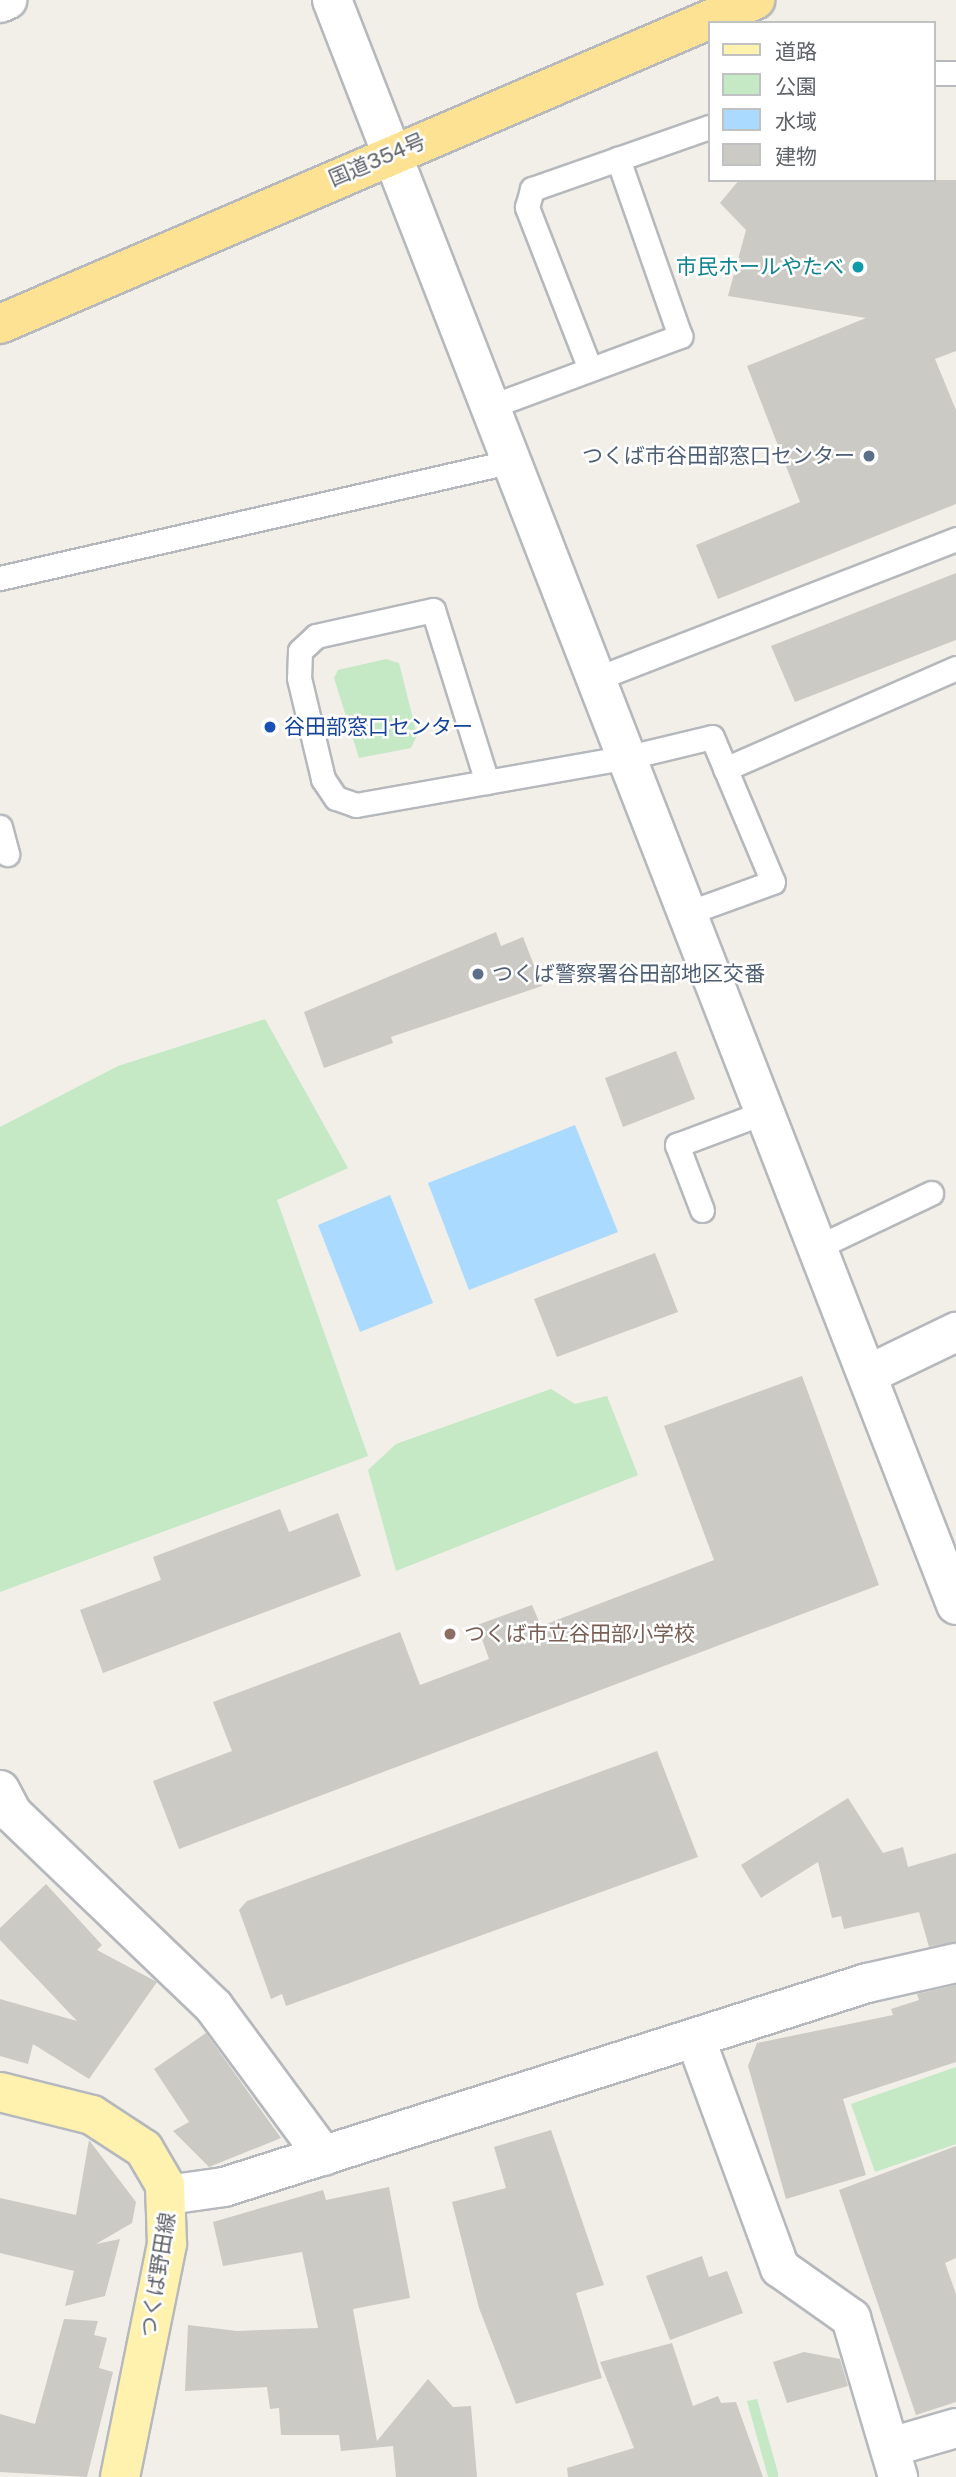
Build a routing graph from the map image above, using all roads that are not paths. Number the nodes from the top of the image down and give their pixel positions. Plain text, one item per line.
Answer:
1 (7, 0) edge
2 (332, 0) edge
3 (755, 0) edge
4 (0, 3) edge
5 (935, 73) edge
6 (956, 73) edge
7 (708, 127) edge
8 (393, 153) junction
9 (618, 159) junction
10 (0, 324) edge
11 (590, 369) junction
12 (492, 406) junction
13 (513, 461) junction
14 (956, 539) edge
15 (0, 578) edge
16 (956, 668) edge
17 (598, 678) junction
18 (629, 757) junction
19 (725, 769) junction
20 (487, 782) junction
21 (0, 827) edge
22 (7, 854) dead end
23 (690, 912) junction
24 (768, 1111) junction
25 (931, 1193) dead end
26 (702, 1210) dead end
27 (820, 1246) junction
28 (956, 1332) edge
29 (869, 1374) junction
30 (956, 1605) edge
31 (0, 1790) edge
32 (956, 1963) edge
33 (696, 2040) junction
34 (0, 2092) edge
35 (324, 2156) junction
36 (168, 2195) junction
37 (956, 2428) edge
38 (895, 2462) edge
39 (120, 2477) edge

1 - 4 street
2 - 8 street
3 - 8 highway, 国道354号
5 - 6 lane
7 - 9 lane
8 - 10 highway, 国道354号
8 - 12 street
9 - 11 lane
9 - 11 lane
11 - 12 lane
12 - 13 street
13 - 15 lane
13 - 17 street
14 - 17 lane
16 - 19 lane
17 - 18 street
18 - 19 lane
18 - 20 lane
18 - 23 street
19 - 23 lane
20 - 20 lane
21 - 22 lane
23 - 24 street
24 - 26 lane
24 - 27 street
25 - 27 lane
27 - 29 street
28 - 29 street
29 - 30 street
31 - 35 street
32 - 33 street
33 - 35 street
33 - 38 street
34 - 36 main road, つくば野田線
35 - 36 street
36 - 39 main road, つくば野田線
37 - 38 street

